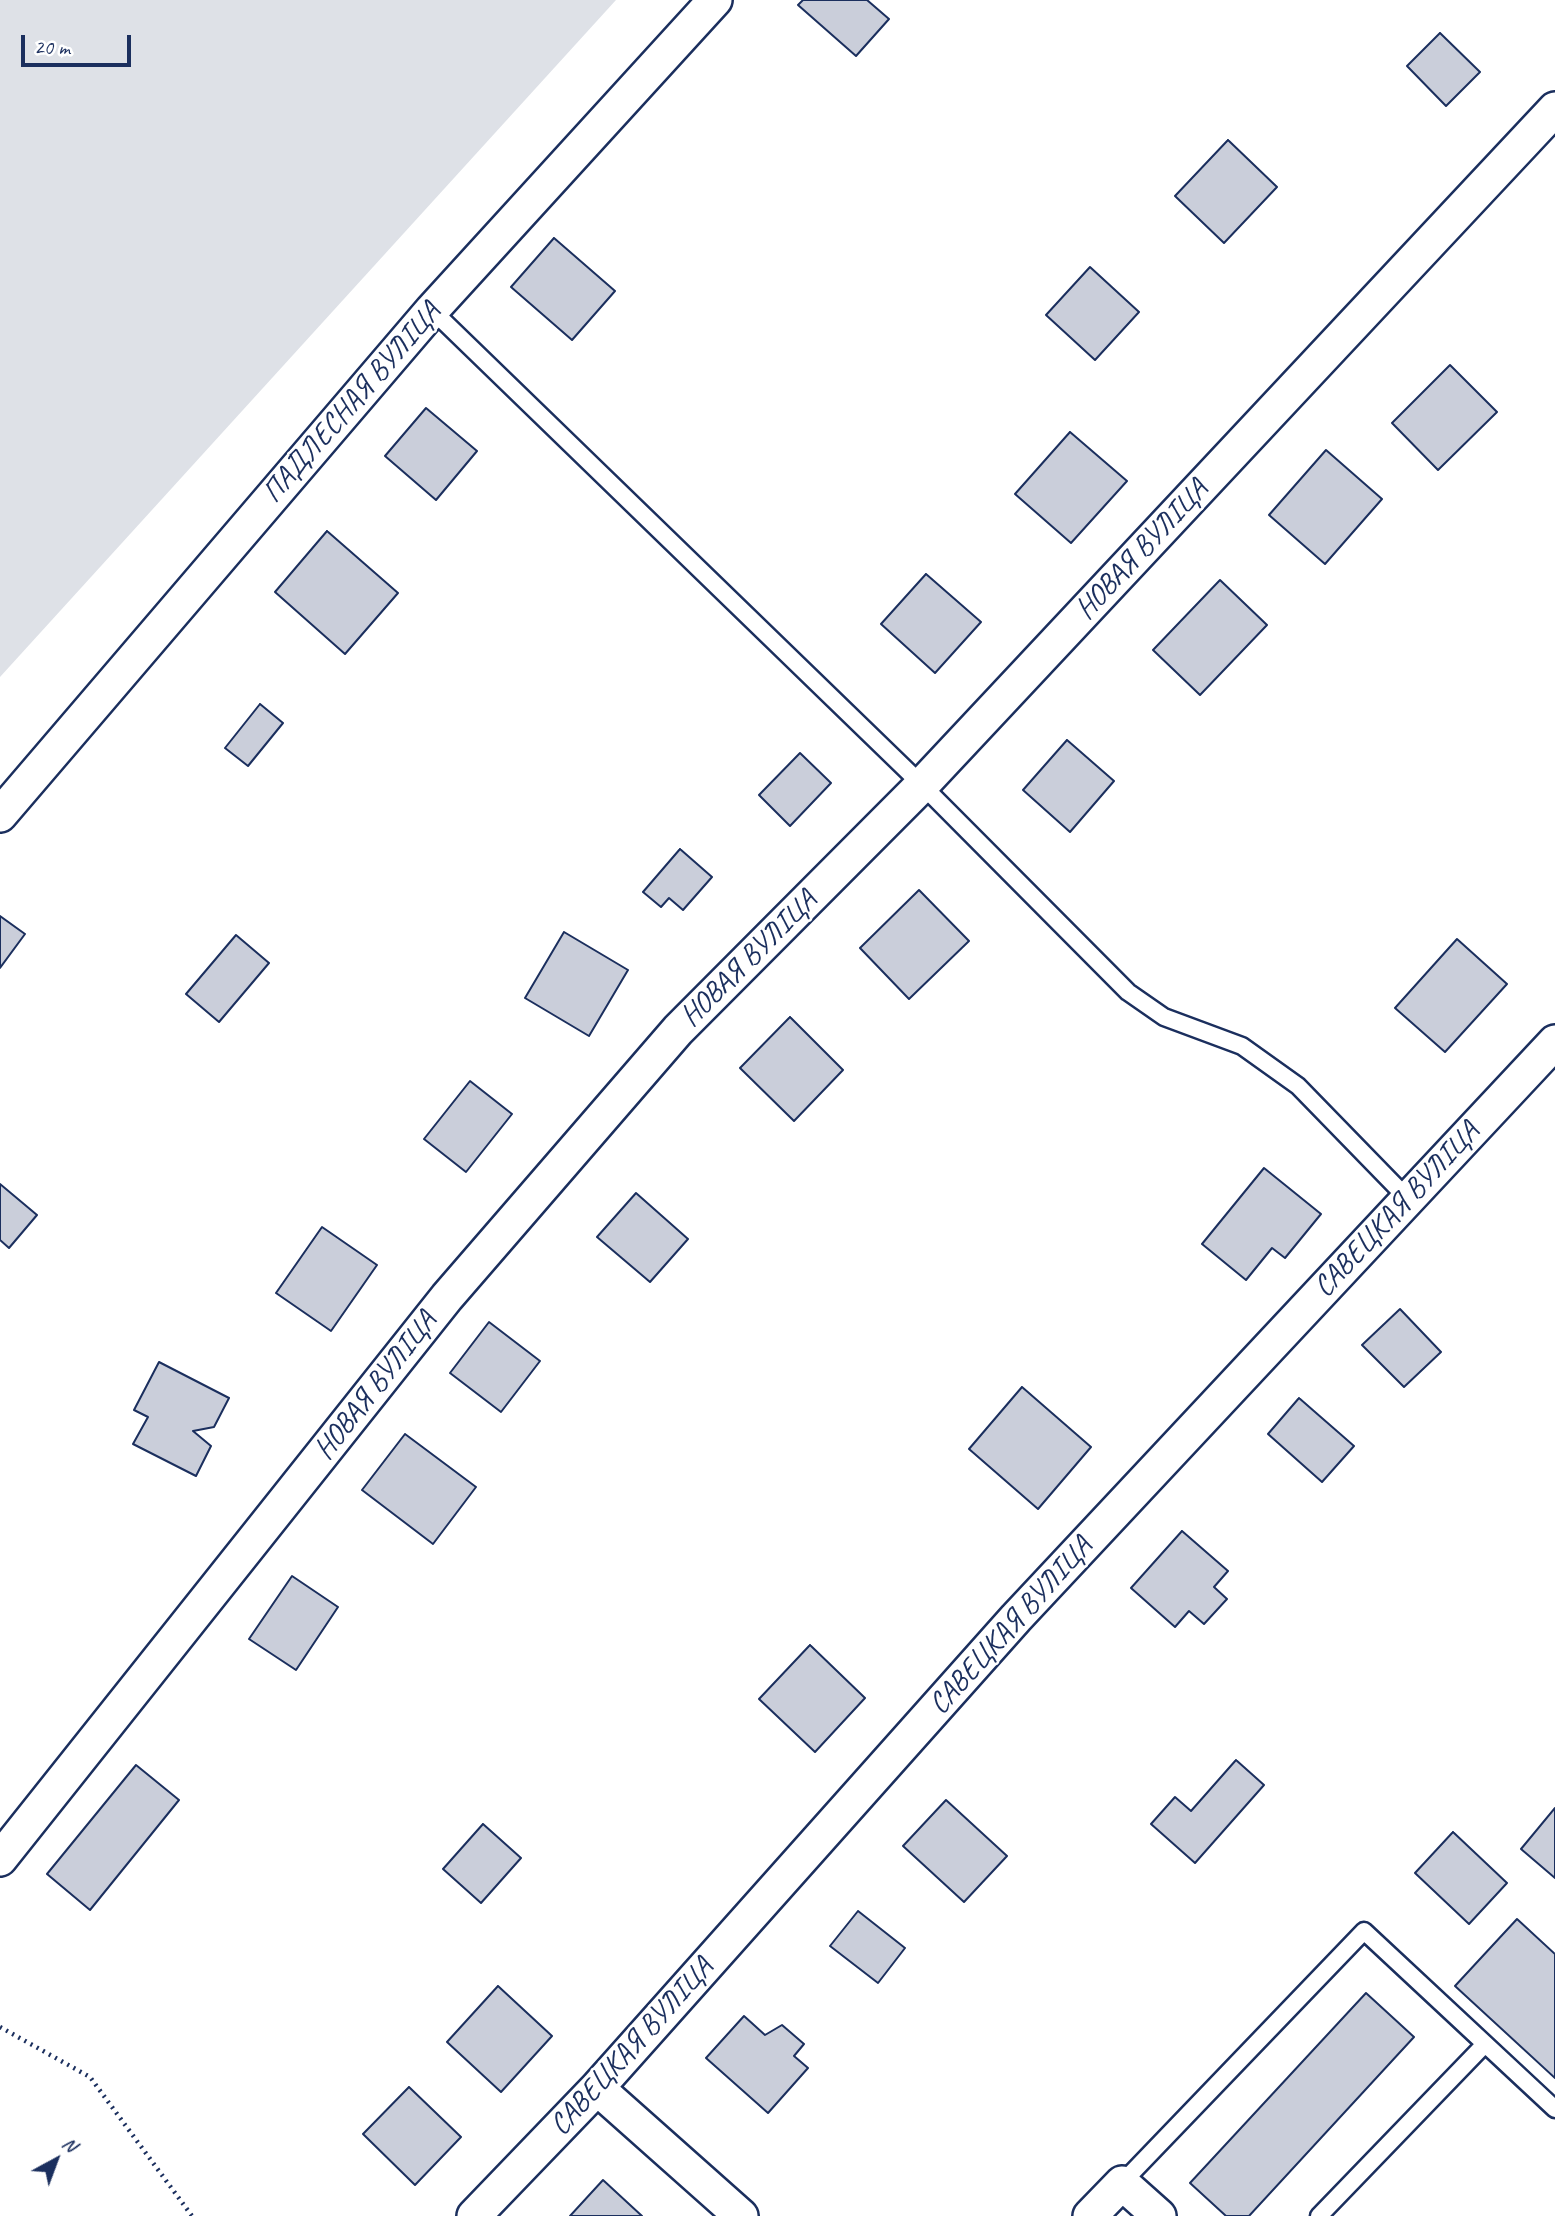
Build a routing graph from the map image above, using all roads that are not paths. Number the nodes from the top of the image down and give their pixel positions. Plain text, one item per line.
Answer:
1 (715, 0) edge
2 (1555, 109) edge
3 (432, 310) junction
4 (922, 785) junction
5 (0, 815) edge
6 (1555, 1042) edge
7 (1408, 1199) junction
8 (0, 1859) edge
9 (1485, 2044) junction
10 (597, 2088) junction
11 (1555, 2109) edge
12 (1122, 2183) junction
13 (474, 2216) edge
14 (741, 2216) edge
15 (1090, 2216) edge
16 (1159, 2216) edge
17 (1319, 2216) edge

1 - 3 street, ПАДЛЕСНАЯ ВУЛІЦА
2 - 4 street, НОВАЯ ВУЛІЦА
3 - 4 lane
3 - 5 street, ПАДЛЕСНАЯ ВУЛІЦА
4 - 7 lane
4 - 8 street, НОВАЯ ВУЛІЦА
6 - 7 street, САВЕЦКАЯ ВУЛІЦА
7 - 10 street, САВЕЦКАЯ ВУЛІЦА
9 - 11 lane
9 - 12 lane
9 - 17 lane
10 - 13 street, САВЕЦКАЯ ВУЛІЦА
10 - 14 street
12 - 15 street
12 - 16 street

